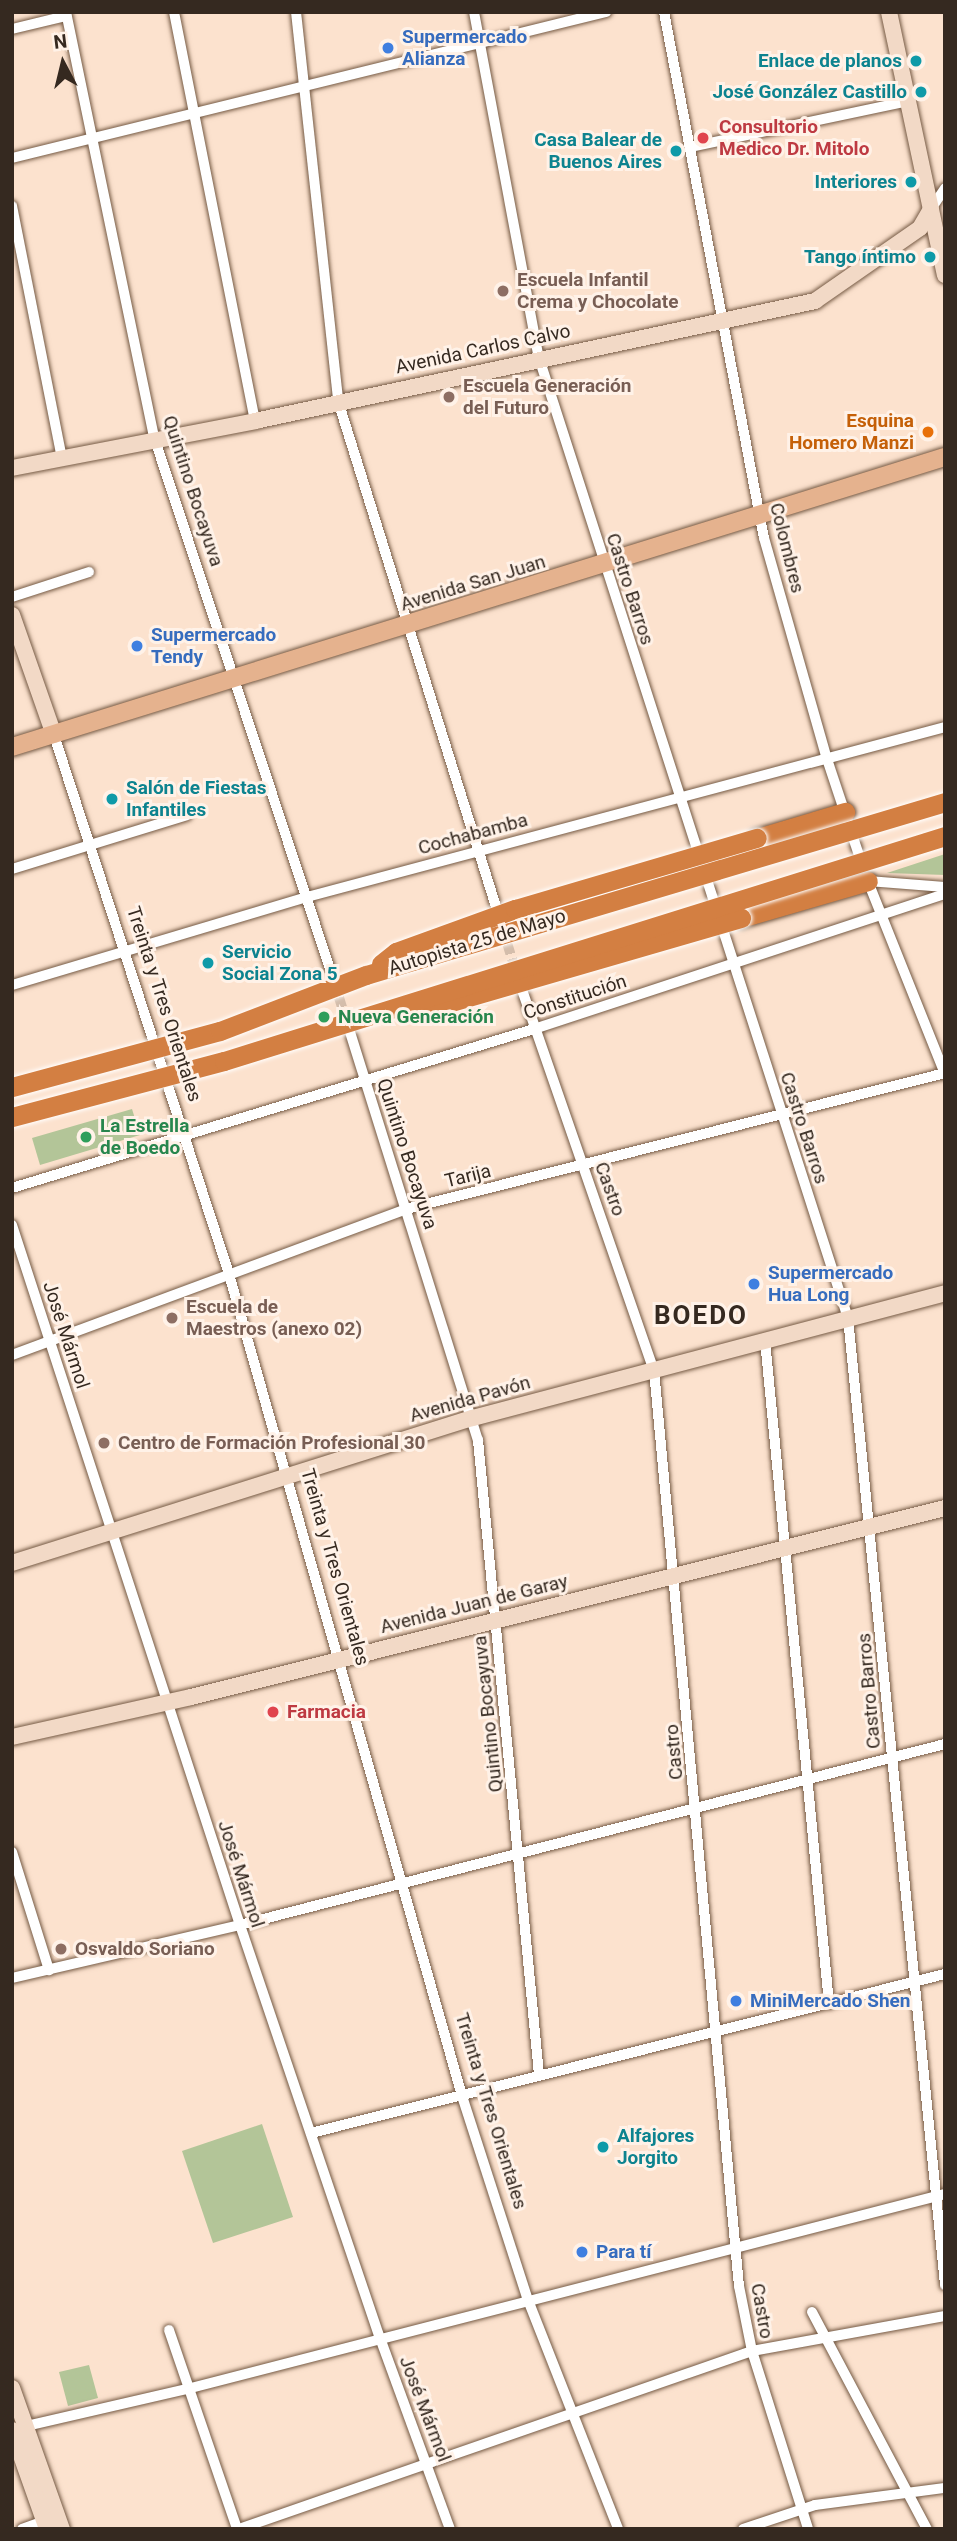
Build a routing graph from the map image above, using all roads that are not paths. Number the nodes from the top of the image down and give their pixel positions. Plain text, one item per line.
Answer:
1 (174, 12) edge
2 (296, 12) edge
3 (474, 12) edge
4 (606, 12) edge
5 (664, 12) edge
6 (890, 12) edge
7 (66, 14) edge
8 (12, 29) edge
9 (481, 40) junction
10 (304, 86) junction
11 (909, 101) junction
12 (195, 114) junction
13 (90, 138) junction
14 (690, 147) junction
15 (12, 158) edge
16 (945, 188) edge
17 (12, 206) edge
18 (931, 209) junction
19 (945, 275) edge
20 (723, 320) junction
21 (539, 358) junction
22 (338, 401) junction
23 (255, 421) junction
24 (155, 440) junction
25 (62, 457) junction
26 (945, 457) edge
27 (12, 468) edge
28 (760, 515) junction
29 (604, 565) junction
30 (89, 572) dead end
31 (12, 597) edge
32 (12, 615) edge
33 (410, 624) junction
34 (235, 677) junction
35 (945, 727) edge
36 (54, 734) junction
37 (12, 747) edge
38 (827, 759) junction
39 (679, 798) junction
40 (945, 802) edge
41 (845, 812) junction
42 (187, 815) dead end
43 (945, 835) edge
44 (90, 845) junction
45 (478, 850) junction
46 (12, 869) edge
47 (868, 881) junction
48 (945, 887) edge
49 (945, 894) edge
50 (307, 897) junction
51 (497, 910) dead end
52 (881, 914) junction
53 (124, 950) junction
54 (731, 964) junction
55 (330, 969) tunnel mouth
56 (366, 975) junction
57 (520, 984) tunnel mouth
58 (12, 985) edge
59 (534, 1029) junction
60 (350, 1032) tunnel mouth
61 (280, 1044) junction
62 (945, 1074) edge
63 (366, 1081) junction
64 (12, 1087) edge
65 (781, 1115) junction
66 (12, 1117) edge
67 (185, 1137) junction
68 (583, 1166) junction
69 (12, 1188) edge
70 (406, 1209) junction
71 (12, 1225) edge
72 (229, 1274) junction
73 (945, 1293) edge
74 (848, 1318) junction
75 (765, 1340) junction
76 (51, 1341) junction
77 (12, 1355) edge
78 (654, 1370) junction
79 (473, 1418) junction
80 (287, 1476) junction
81 (945, 1508) edge
82 (872, 1527) junction
83 (108, 1532) junction
84 (785, 1547) junction
85 (12, 1563) edge
86 (676, 1574) junction
87 (496, 1621) junction
88 (340, 1660) junction
89 (167, 1702) junction
90 (12, 1737) edge
91 (945, 1744) edge
92 (892, 1758) junction
93 (806, 1780) junction
94 (696, 1808) junction
95 (12, 1852) edge
96 (521, 1853) junction
97 (403, 1883) junction
98 (240, 1925) junction
99 (49, 1970) junction
100 (945, 1974) edge
101 (12, 1978) edge
102 (915, 1982) junction
103 (829, 2004) junction
104 (716, 2032) junction
105 (539, 2075) junction
106 (462, 2096) junction
107 (311, 2133) junction
108 (940, 2195) edge
109 (735, 2246) junction
110 (945, 2286) edge
111 (528, 2300) junction
112 (812, 2312) dead end
113 (945, 2316) edge
114 (169, 2330) dead end
115 (380, 2338) junction
116 (824, 2339) junction
117 (752, 2351) junction
118 (12, 2388) edge
119 (187, 2389) junction
120 (569, 2413) junction
121 (17, 2428) edge
122 (427, 2463) junction
123 (945, 2488) edge
124 (907, 2494) junction
125 (801, 2509) junction
126 (52, 2524) edge
127 (22, 2529) edge
128 (238, 2529) edge
129 (450, 2529) edge
130 (618, 2529) edge
131 (743, 2529) edge
132 (808, 2529) edge
133 (927, 2529) edge

1 - 12 street
2 - 10 street
3 - 9 street, Castro Barros
4 - 9 street
5 - 14 street, Colombres
6 - 11 main road
7 - 8 street
7 - 13 street, Quintino Bocayuva
9 - 10 street
9 - 21 street, Castro Barros
10 - 12 street
10 - 22 street
11 - 14 street
11 - 18 main road
12 - 13 street
12 - 23 street
13 - 15 street
13 - 24 street, Quintino Bocayuva
14 - 20 street, Colombres
16 - 18 street
17 - 25 street
18 - 19 main road
18 - 20 main road, Avenida Carlos Calvo
20 - 21 main road, Avenida Carlos Calvo
20 - 28 street, Colombres
21 - 22 main road, Avenida Carlos Calvo
21 - 29 street, Castro Barros
22 - 23 main road, Avenida Carlos Calvo
22 - 33 street
23 - 24 main road, Avenida Carlos Calvo
24 - 25 main road, Avenida Carlos Calvo
24 - 34 street, Quintino Bocayuva
25 - 27 main road, Avenida Carlos Calvo
26 - 28 main road, Avenida San Juan
28 - 29 main road, Avenida San Juan
28 - 38 street, Colombres
29 - 33 main road, Avenida San Juan
29 - 39 street, Castro Barros
30 - 31 street
32 - 36 main road, Treinta y Tres Orientales
33 - 34 main road, Avenida San Juan
33 - 45 street
34 - 36 main road, Avenida San Juan
34 - 50 street, Quintino Bocayuva
35 - 38 street, Cochabamba
36 - 37 main road, Avenida San Juan
36 - 44 street, Treinta y Tres Orientales
38 - 39 street, Cochabamba
38 - 41 street, Colombres
39 - 45 street, Cochabamba
39 - 54 street, Castro Barros
40 - 56 highway, Autopista 25 de Mayo, bridge
41 - 47 street, Colombres
41 - 56 highway, bridge
42 - 44 street
43 - 61 highway, Autopista 25 de Mayo, bridge
44 - 46 street
44 - 53 street, Treinta y Tres Orientales
45 - 50 street, Cochabamba
45 - 51 street
47 - 48 street
47 - 52 street, Colombres
47 - 61 highway, bridge
49 - 52 street, Constitución
50 - 53 street, Cochabamba
50 - 55 street, Quintino Bocayuva
52 - 54 street, Constitución
52 - 62 street, Colombres
53 - 58 street, Cochabamba
53 - 67 street, Treinta y Tres Orientales
54 - 59 street, Constitución
54 - 65 street, Castro Barros
56 - 64 highway, Autopista 25 de Mayo, bridge
57 - 59 street, Castro
59 - 63 street, Constitución
59 - 68 street, Castro
60 - 63 street, Quintino Bocayuva
61 - 66 highway, Autopista 25 de Mayo, bridge
62 - 65 street, Tarija
63 - 67 street, Constitución
63 - 70 street, Quintino Bocayuva
65 - 68 street, Tarija
65 - 74 street, Castro Barros
67 - 69 street, Constitución
67 - 72 street, Treinta y Tres Orientales
68 - 70 street, Tarija
68 - 78 street, Castro
70 - 72 street, Tarija
70 - 79 street, Quintino Bocayuva
71 - 76 street, José Mármol
72 - 76 street, Tarija
72 - 80 street, Treinta y Tres Orientales
73 - 74 main road, Avenida Pavón
74 - 75 main road, Avenida Pavón
74 - 82 street, Castro Barros
75 - 78 main road, Avenida Pavón
75 - 84 street
76 - 77 street, Tarija
76 - 83 street, José Mármol
78 - 79 main road, Avenida Pavón
78 - 86 street, Castro
79 - 80 main road, Avenida Pavón
79 - 87 street, Quintino Bocayuva
80 - 83 main road, Avenida Pavón
80 - 88 street, Treinta y Tres Orientales
81 - 82 main road, Avenida Juan de Garay
82 - 84 main road, Avenida Juan de Garay
82 - 92 street, Castro Barros
83 - 85 main road, Avenida Pavón
83 - 89 street, José Mármol
84 - 86 main road, Avenida Juan de Garay
84 - 93 street
86 - 87 main road, Avenida Juan de Garay
86 - 94 street, Castro
87 - 88 main road, Avenida Juan de Garay
87 - 96 street, Quintino Bocayuva
88 - 89 main road, Avenida Juan de Garay
88 - 97 street, Treinta y Tres Orientales
89 - 90 main road, Avenida Juan de Garay
89 - 98 street, José Mármol
91 - 92 street
92 - 93 street
92 - 102 street, Castro Barros
93 - 94 street
93 - 103 street
94 - 96 street
94 - 104 street, Castro
95 - 99 street
96 - 97 street
96 - 105 street, Quintino Bocayuva
97 - 98 street
97 - 106 street, Treinta y Tres Orientales
98 - 99 street
98 - 107 street, José Mármol
99 - 101 street
100 - 102 street
102 - 103 street
102 - 108 street, Castro Barros
103 - 104 street
104 - 105 street
104 - 109 street, Castro
105 - 106 street
106 - 107 street
106 - 111 street, Treinta y Tres Orientales
107 - 115 street, José Mármol
108 - 109 street
108 - 110 street, Castro Barros
109 - 111 street
109 - 117 street, Castro
111 - 115 street
111 - 120 street, Treinta y Tres Orientales
112 - 116 street
113 - 116 street
114 - 119 street
115 - 119 street
115 - 122 street, José Mármol
116 - 117 street
116 - 124 street
117 - 120 street
117 - 125 street, Castro
118 - 121 main road
119 - 121 street
119 - 128 street
120 - 122 street
120 - 130 street, Treinta y Tres Orientales
121 - 126 main road
122 - 128 street
122 - 129 street, José Mármol
123 - 124 street
124 - 125 street
124 - 133 street
125 - 131 street
125 - 132 street, Castro
126 - 127 street

